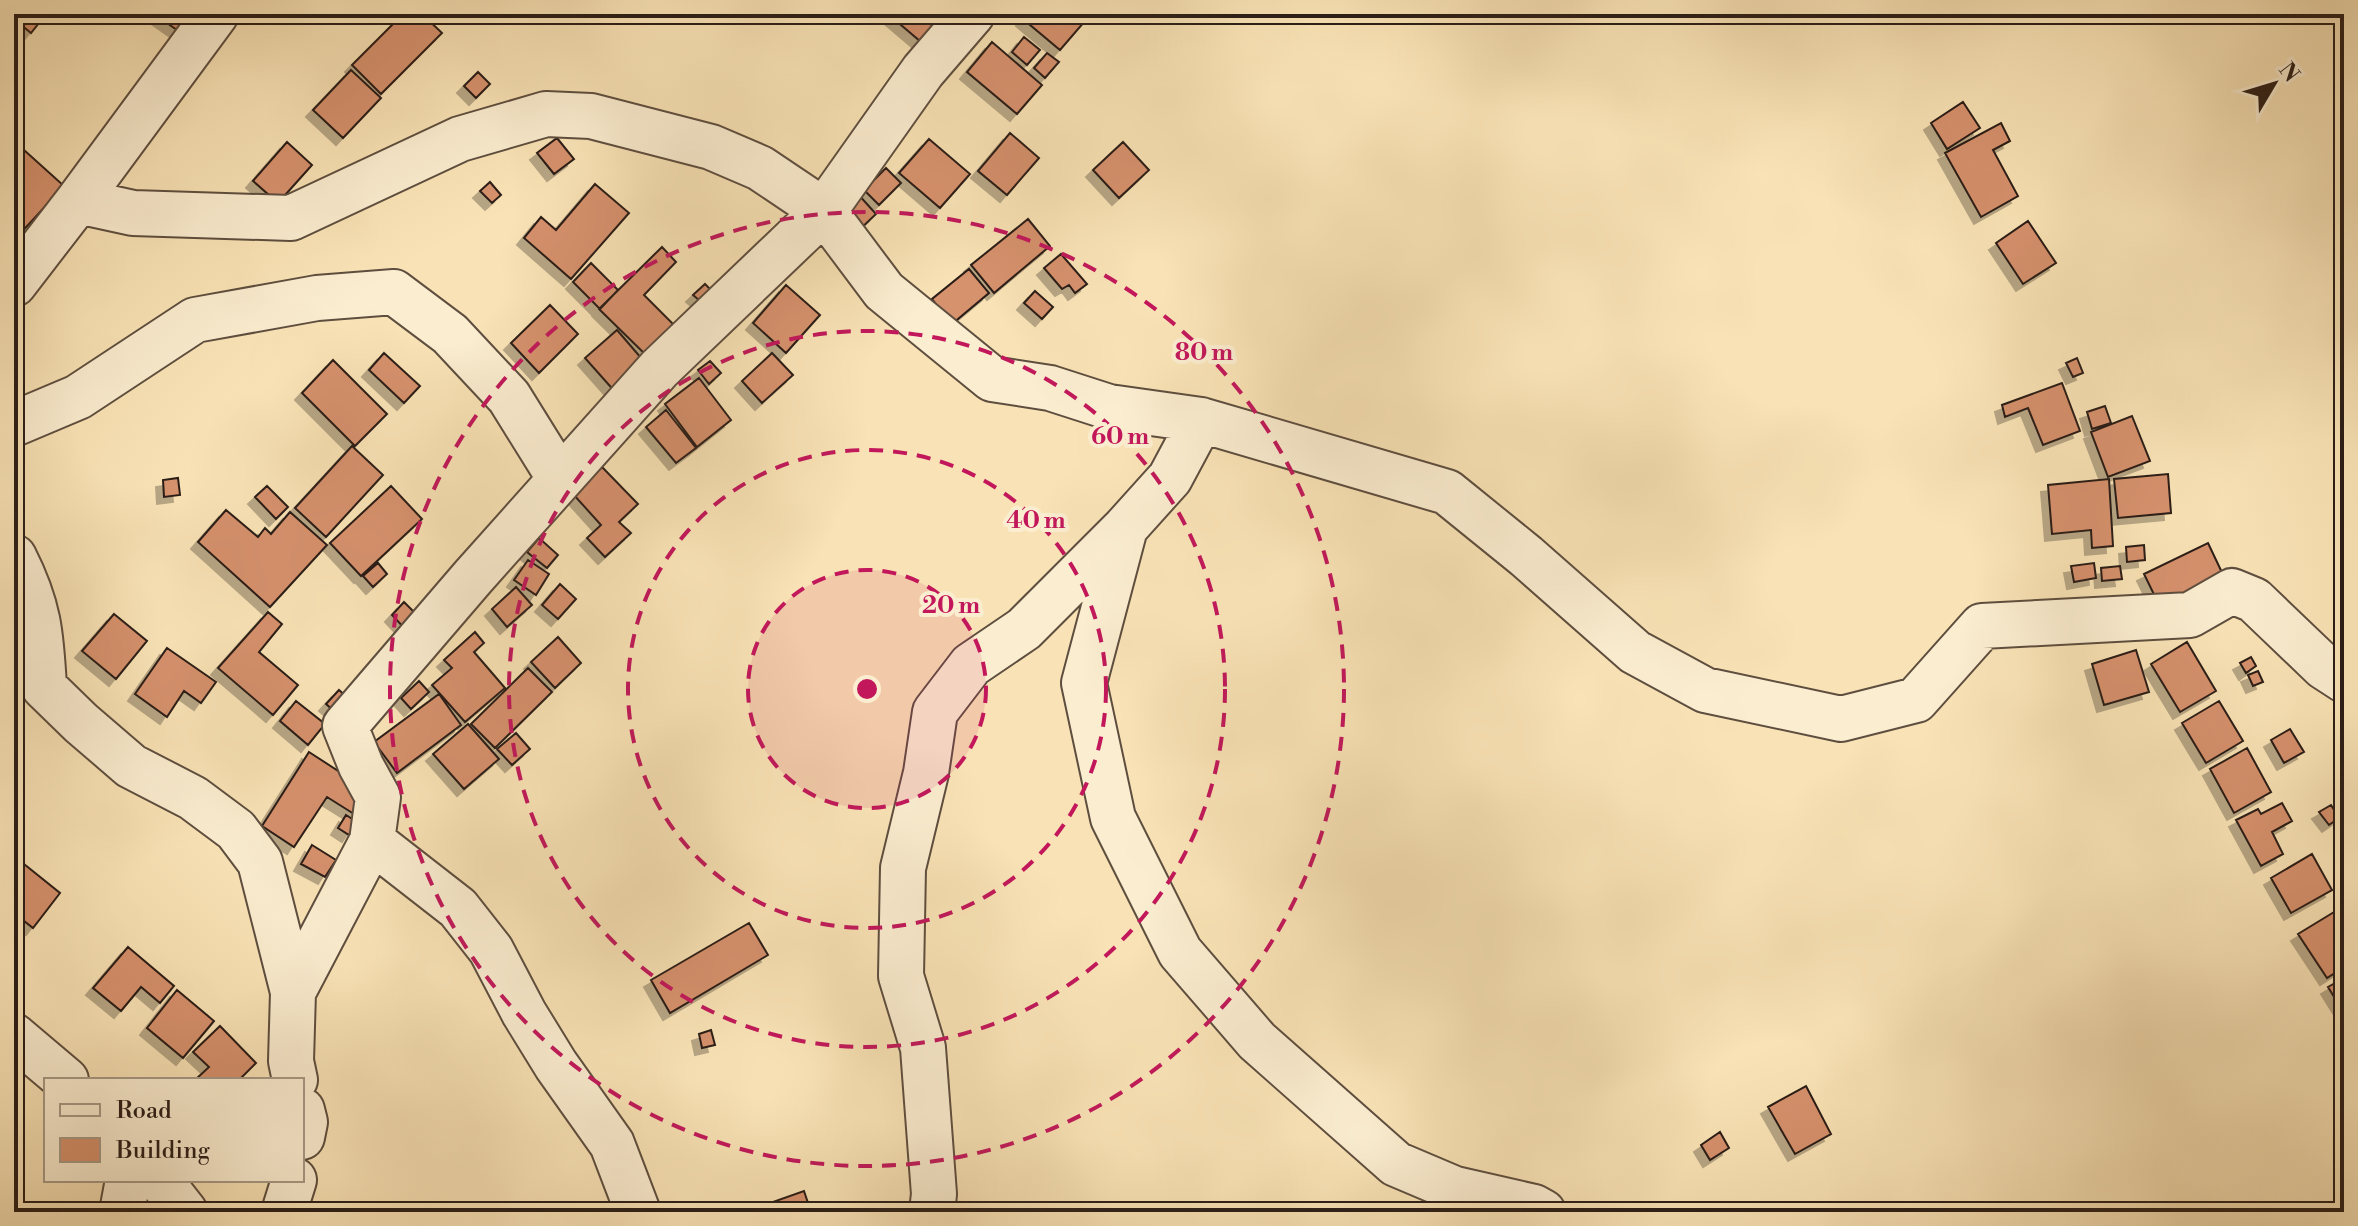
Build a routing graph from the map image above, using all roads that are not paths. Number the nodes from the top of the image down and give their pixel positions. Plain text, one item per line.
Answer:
1 (216, 14) edge
2 (972, 14) edge
3 (78, 201) junction
4 (824, 211) junction
5 (14, 284) edge
6 (1201, 420) junction
7 (14, 424) edge
8 (560, 479) junction
9 (1125, 528) junction
10 (14, 557) edge
11 (2344, 680) edge
12 (372, 841) junction
13 (293, 992) junction
14 (14, 1036) edge
15 (64, 1078) edge
16 (295, 1078) edge
17 (128, 1182) edge
18 (162, 1182) edge
19 (293, 1182) edge
20 (122, 1212) edge
21 (185, 1212) edge
22 (284, 1212) edge
23 (638, 1212) edge
24 (932, 1212) edge
25 (1543, 1212) edge

1 - 3 street
2 - 4 street
3 - 4 street
3 - 5 street
4 - 6 street
4 - 8 street
6 - 9 street
6 - 11 street
7 - 8 street
8 - 12 street
9 - 24 street
9 - 25 street
10 - 13 street
12 - 13 street
12 - 23 street
13 - 16 street
14 - 15 street
17 - 20 street
18 - 21 street
19 - 22 street

